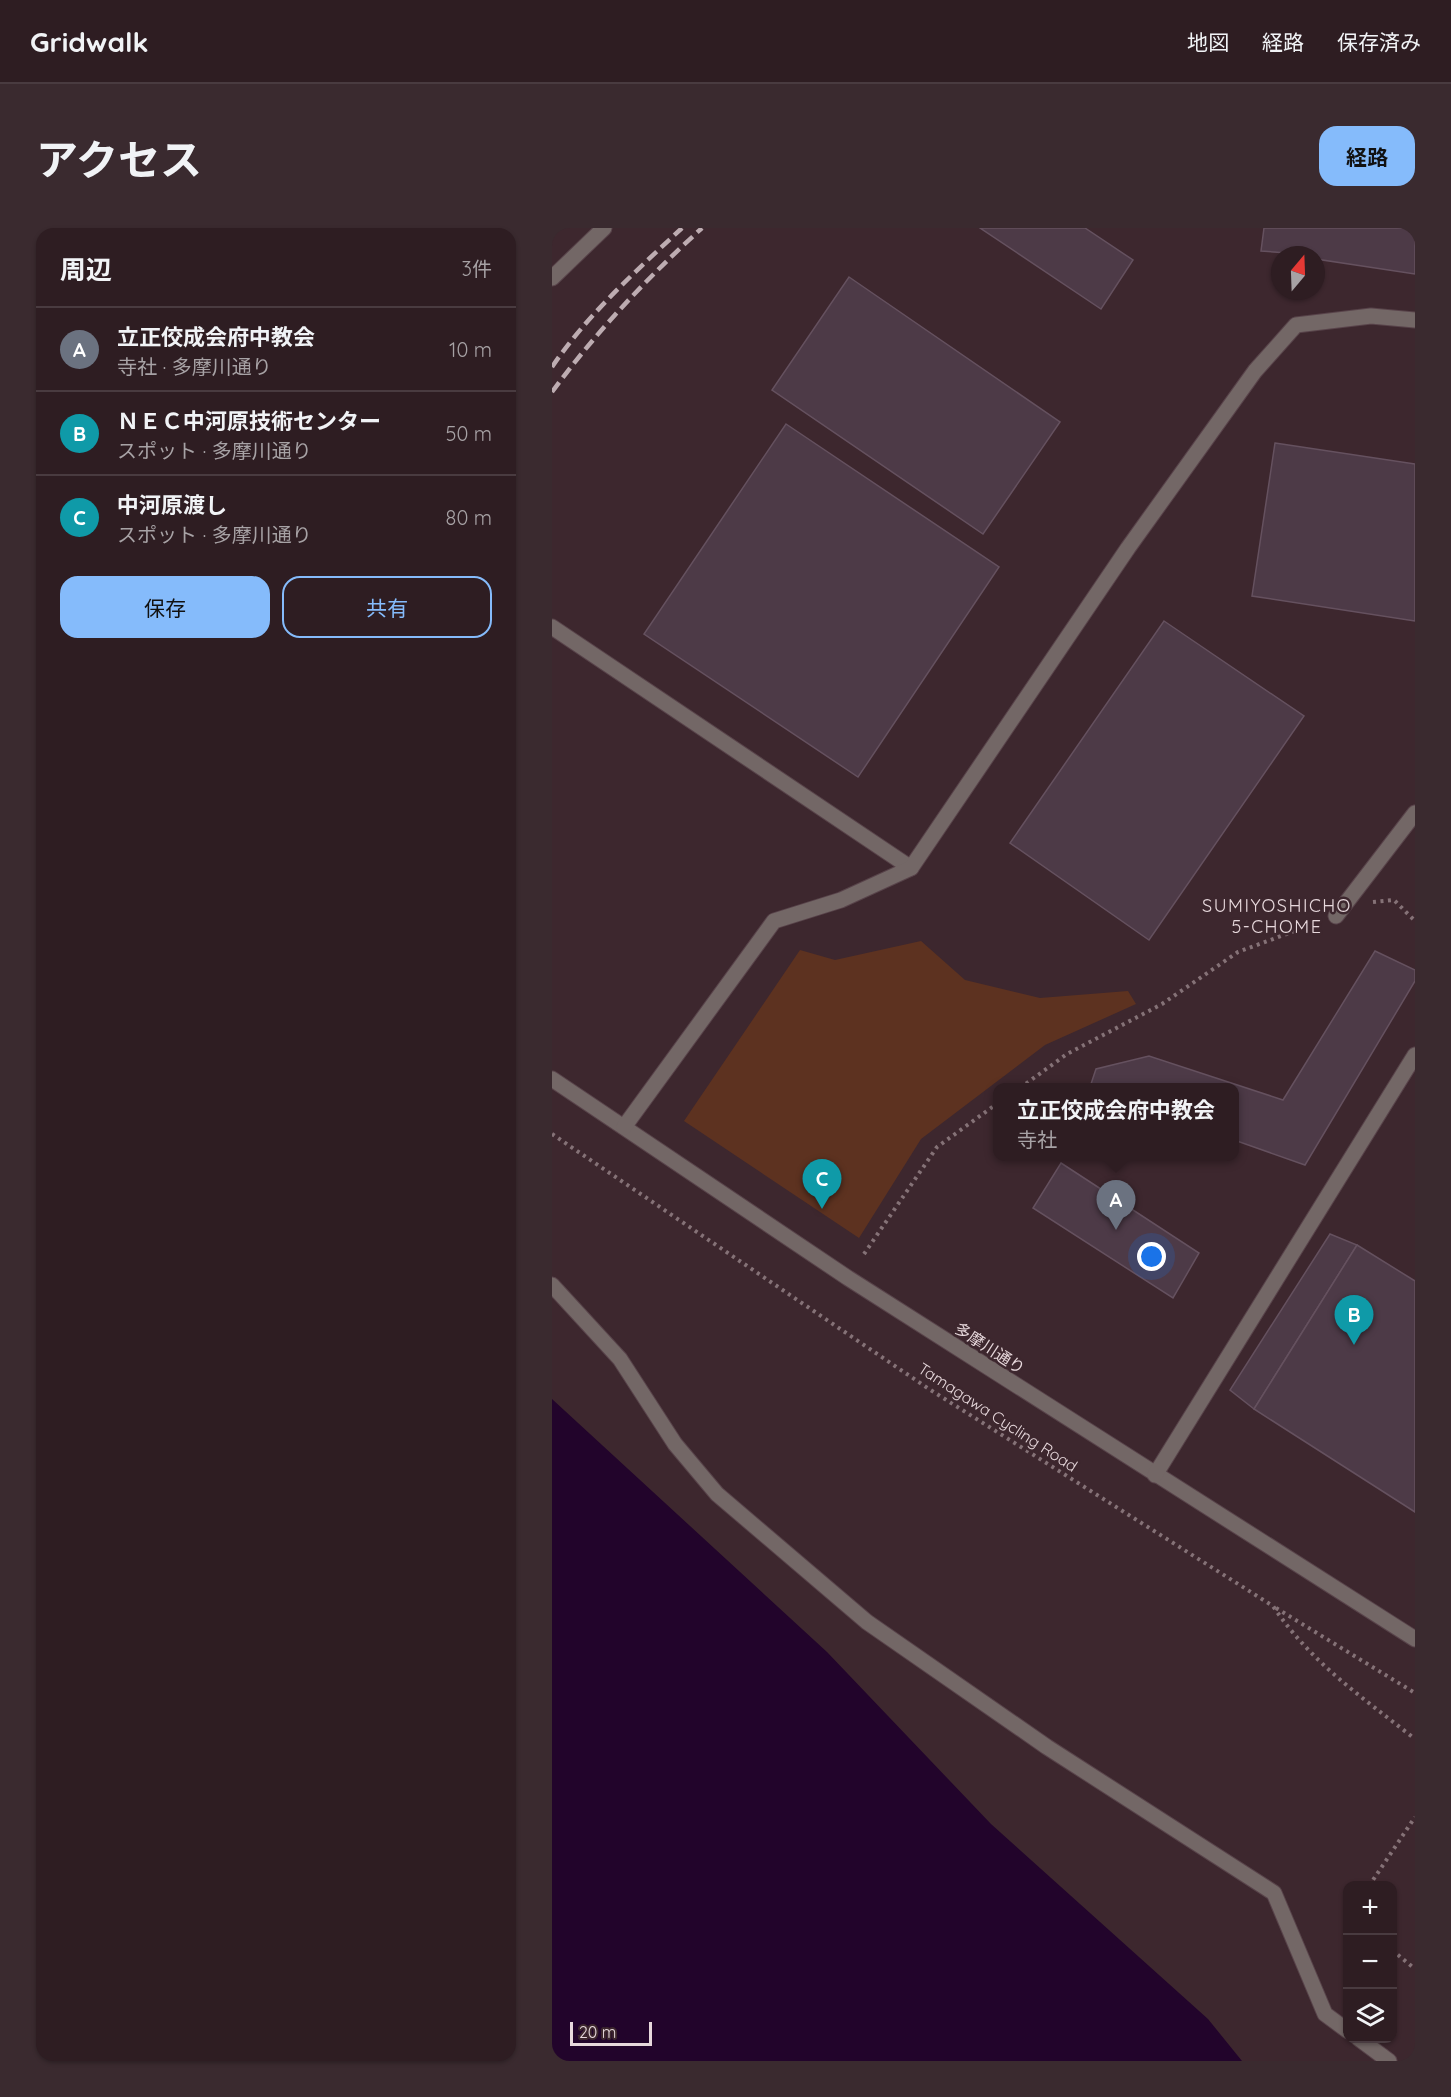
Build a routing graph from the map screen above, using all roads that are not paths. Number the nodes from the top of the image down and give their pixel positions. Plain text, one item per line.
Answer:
1 (604, 228) edge
2 (588, 241) junction
3 (552, 261) edge
4 (552, 278) edge
5 (1415, 320) edge
6 (552, 627) edge
7 (1415, 813) edge
8 (911, 868) junction
9 (1336, 916) road end
10 (1415, 1055) edge
11 (552, 1079) edge
12 (624, 1126) junction
13 (552, 1286) edge
14 (1155, 1475) junction
15 (1415, 1639) edge
16 (1343, 2028) edge
17 (1365, 2043) edge
18 (1389, 2061) edge

1 - 2 street
2 - 3 street
2 - 4 street
5 - 8 street
6 - 8 street
7 - 9 street
8 - 12 street
10 - 14 street
11 - 12 street, 多摩川通り
12 - 14 street, 多摩川通り
13 - 16 street
14 - 15 street, 多摩川通り
17 - 18 street

